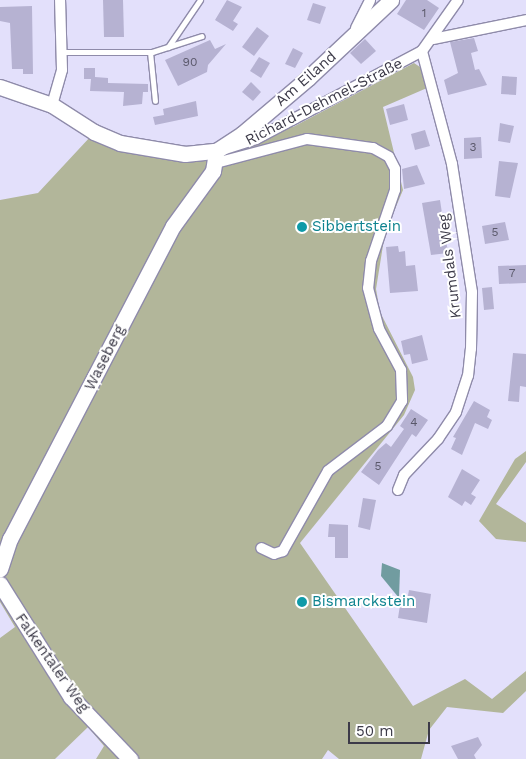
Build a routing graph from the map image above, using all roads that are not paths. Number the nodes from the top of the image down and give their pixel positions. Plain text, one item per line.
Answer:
1 (60, 0) edge
2 (200, 0) edge
3 (370, 0) edge
4 (392, 0) edge
5 (458, 0) edge
6 (526, 20) edge
7 (202, 36) dead end
8 (433, 39) junction
9 (350, 40) junction
10 (168, 47) junction
11 (422, 51) junction
12 (61, 52) junction
13 (150, 52) junction
14 (0, 87) edge
15 (155, 101) dead end
16 (52, 105) junction
17 (216, 157) junction
18 (398, 490) dead end
19 (261, 548) dead end
20 (0, 569) edge
21 (0, 584) edge
22 (130, 759) edge

1 - 12 street
2 - 10 lane
3 - 9 street
4 - 9 street, Am Eiland
5 - 8 street, Richard-Dehmel-Straße
6 - 8 street
7 - 10 lane
8 - 11 street, Richard-Dehmel-Straße
9 - 17 street, Am Eiland
10 - 13 lane
11 - 17 street, Richard-Dehmel-Straße
11 - 18 street, Krumdals Weg
12 - 13 lane
12 - 16 street
13 - 15 lane
14 - 16 street, Richard-Dehmel-Straße
16 - 17 street, Richard-Dehmel-Straße
17 - 19 street
17 - 20 street, Waseberg
21 - 22 street, Falkentaler Weg

